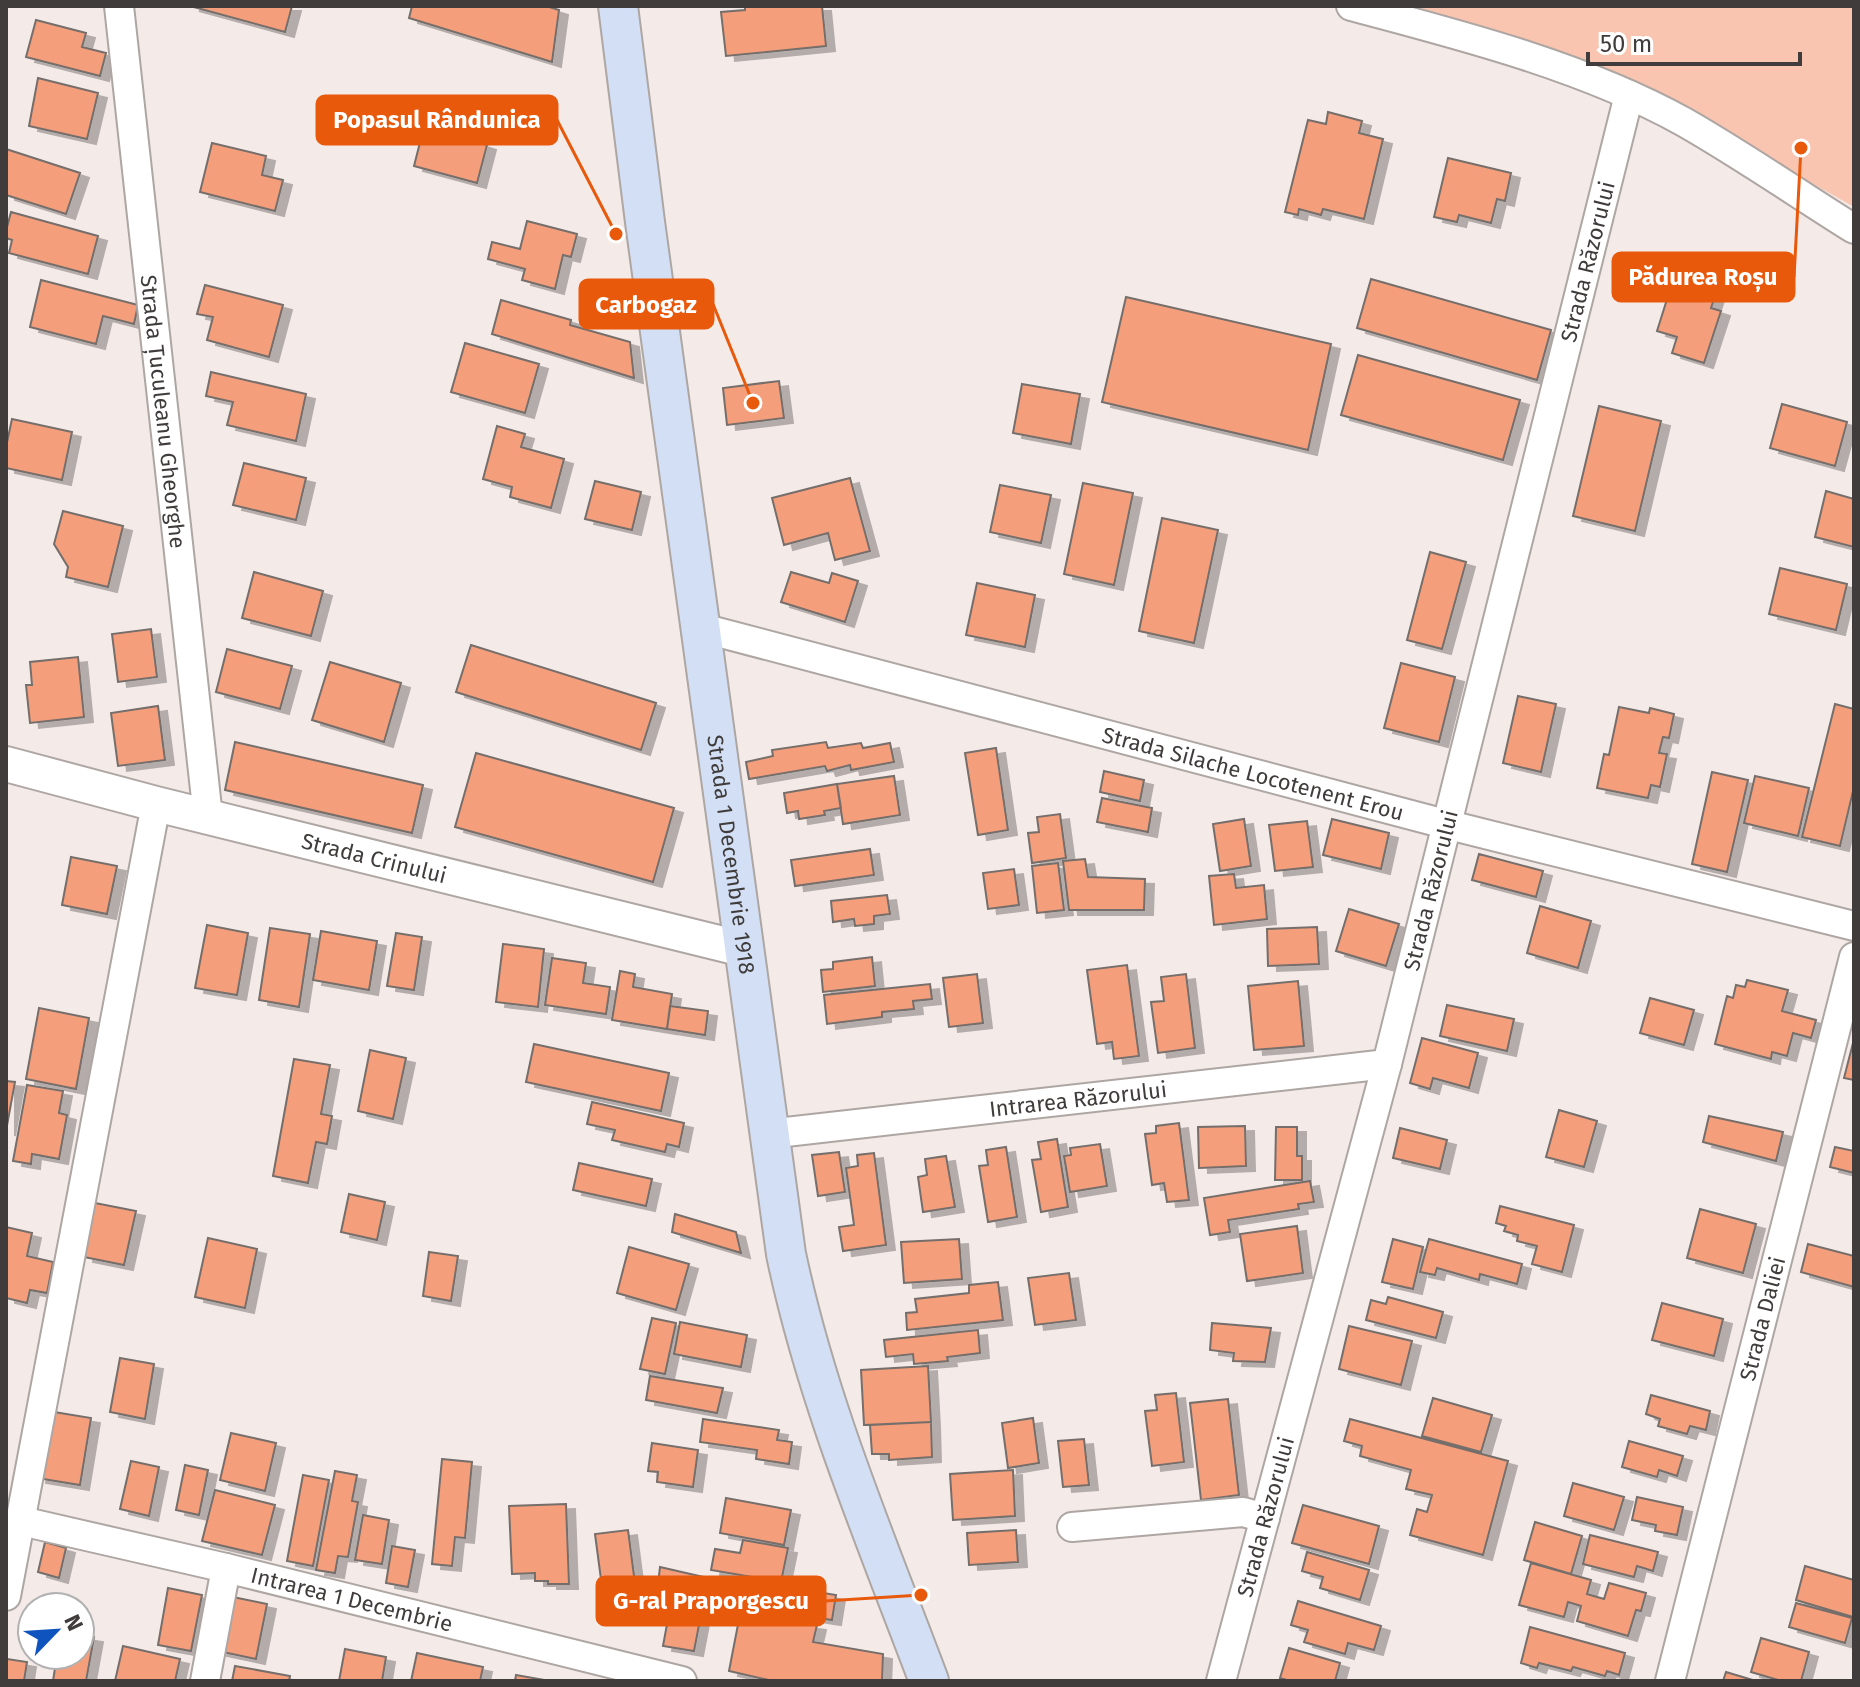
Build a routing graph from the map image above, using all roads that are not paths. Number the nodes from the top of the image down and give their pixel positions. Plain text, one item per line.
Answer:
1 (119, 6) edge
2 (618, 6) edge
3 (1351, 6) edge
4 (1629, 95) junction
5 (1854, 229) edge
6 (702, 628) junction
7 (8, 771) edge
8 (156, 804) junction
9 (208, 817) junction
10 (1449, 825) junction
11 (1854, 926) edge
12 (743, 949) junction
13 (1854, 957) edge
14 (1387, 1064) junction
15 (768, 1134) junction
16 (1265, 1518) junction
17 (21, 1521) junction
18 (1072, 1527) dead end
19 (226, 1568) junction
20 (6, 1596) edge
21 (205, 1681) edge
22 (682, 1681) edge
23 (929, 1681) edge
24 (1221, 1681) edge
25 (1670, 1681) edge

1 - 9 street, Strada Țuculeanu Gheorghe
2 - 6 main road, Strada 1 Decembrie 1918
3 - 4 street
4 - 5 street
4 - 10 street, Strada Răzorului
6 - 10 street, Strada Silache Locotenent Erou
6 - 12 main road, Strada 1 Decembrie 1918
7 - 8 street, Strada Crinului
8 - 9 street, Strada Crinului
8 - 17 street
9 - 12 street, Strada Crinului
10 - 11 street, Strada Silache Locotenent Erou
10 - 14 street, Strada Răzorului
12 - 15 main road, Strada 1 Decembrie 1918
13 - 25 street, Strada Daliei
14 - 15 street, Intrarea Răzorului
14 - 16 street, Strada Răzorului
15 - 23 main road, Strada 1 Decembrie 1918
16 - 18 street
16 - 24 street, Strada Răzorului
17 - 19 street, Intrarea 1 Decembrie
17 - 20 street
19 - 21 street
19 - 22 street, Intrarea 1 Decembrie

